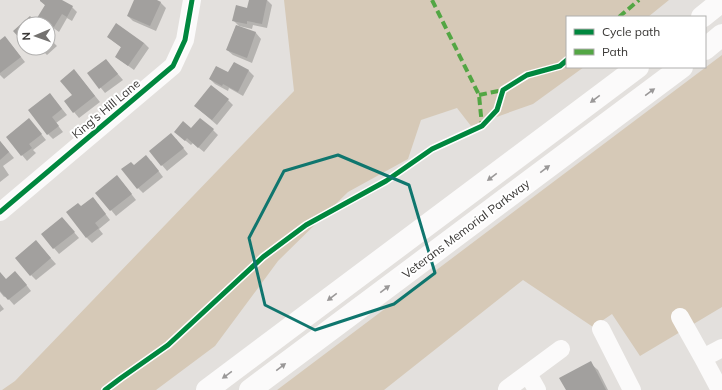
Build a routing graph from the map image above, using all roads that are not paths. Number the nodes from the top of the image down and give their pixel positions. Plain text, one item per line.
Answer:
1 (192, 0) edge
2 (722, 1) edge
3 (703, 16) edge
4 (722, 35) edge
5 (706, 47) edge
6 (637, 68) edge
7 (681, 68) edge
8 (0, 212) edge
9 (680, 316) dead end
10 (601, 329) dead end
11 (722, 348) edge
12 (561, 349) dead end
13 (703, 358) junction
14 (528, 374) junction
15 (507, 389) dead end
16 (207, 390) edge
17 (250, 390) edge
18 (537, 390) edge
19 (632, 390) edge
20 (720, 390) edge

1 - 8 street, King's Hill Lane
2 - 3 main road
4 - 5 main road
6 -> 16 main road
17 -> 7 main road, Veterans Memorial Parkway
9 - 13 street
10 - 19 street
11 - 13 street
12 - 14 street
13 - 20 street
14 - 15 street
14 - 18 street

